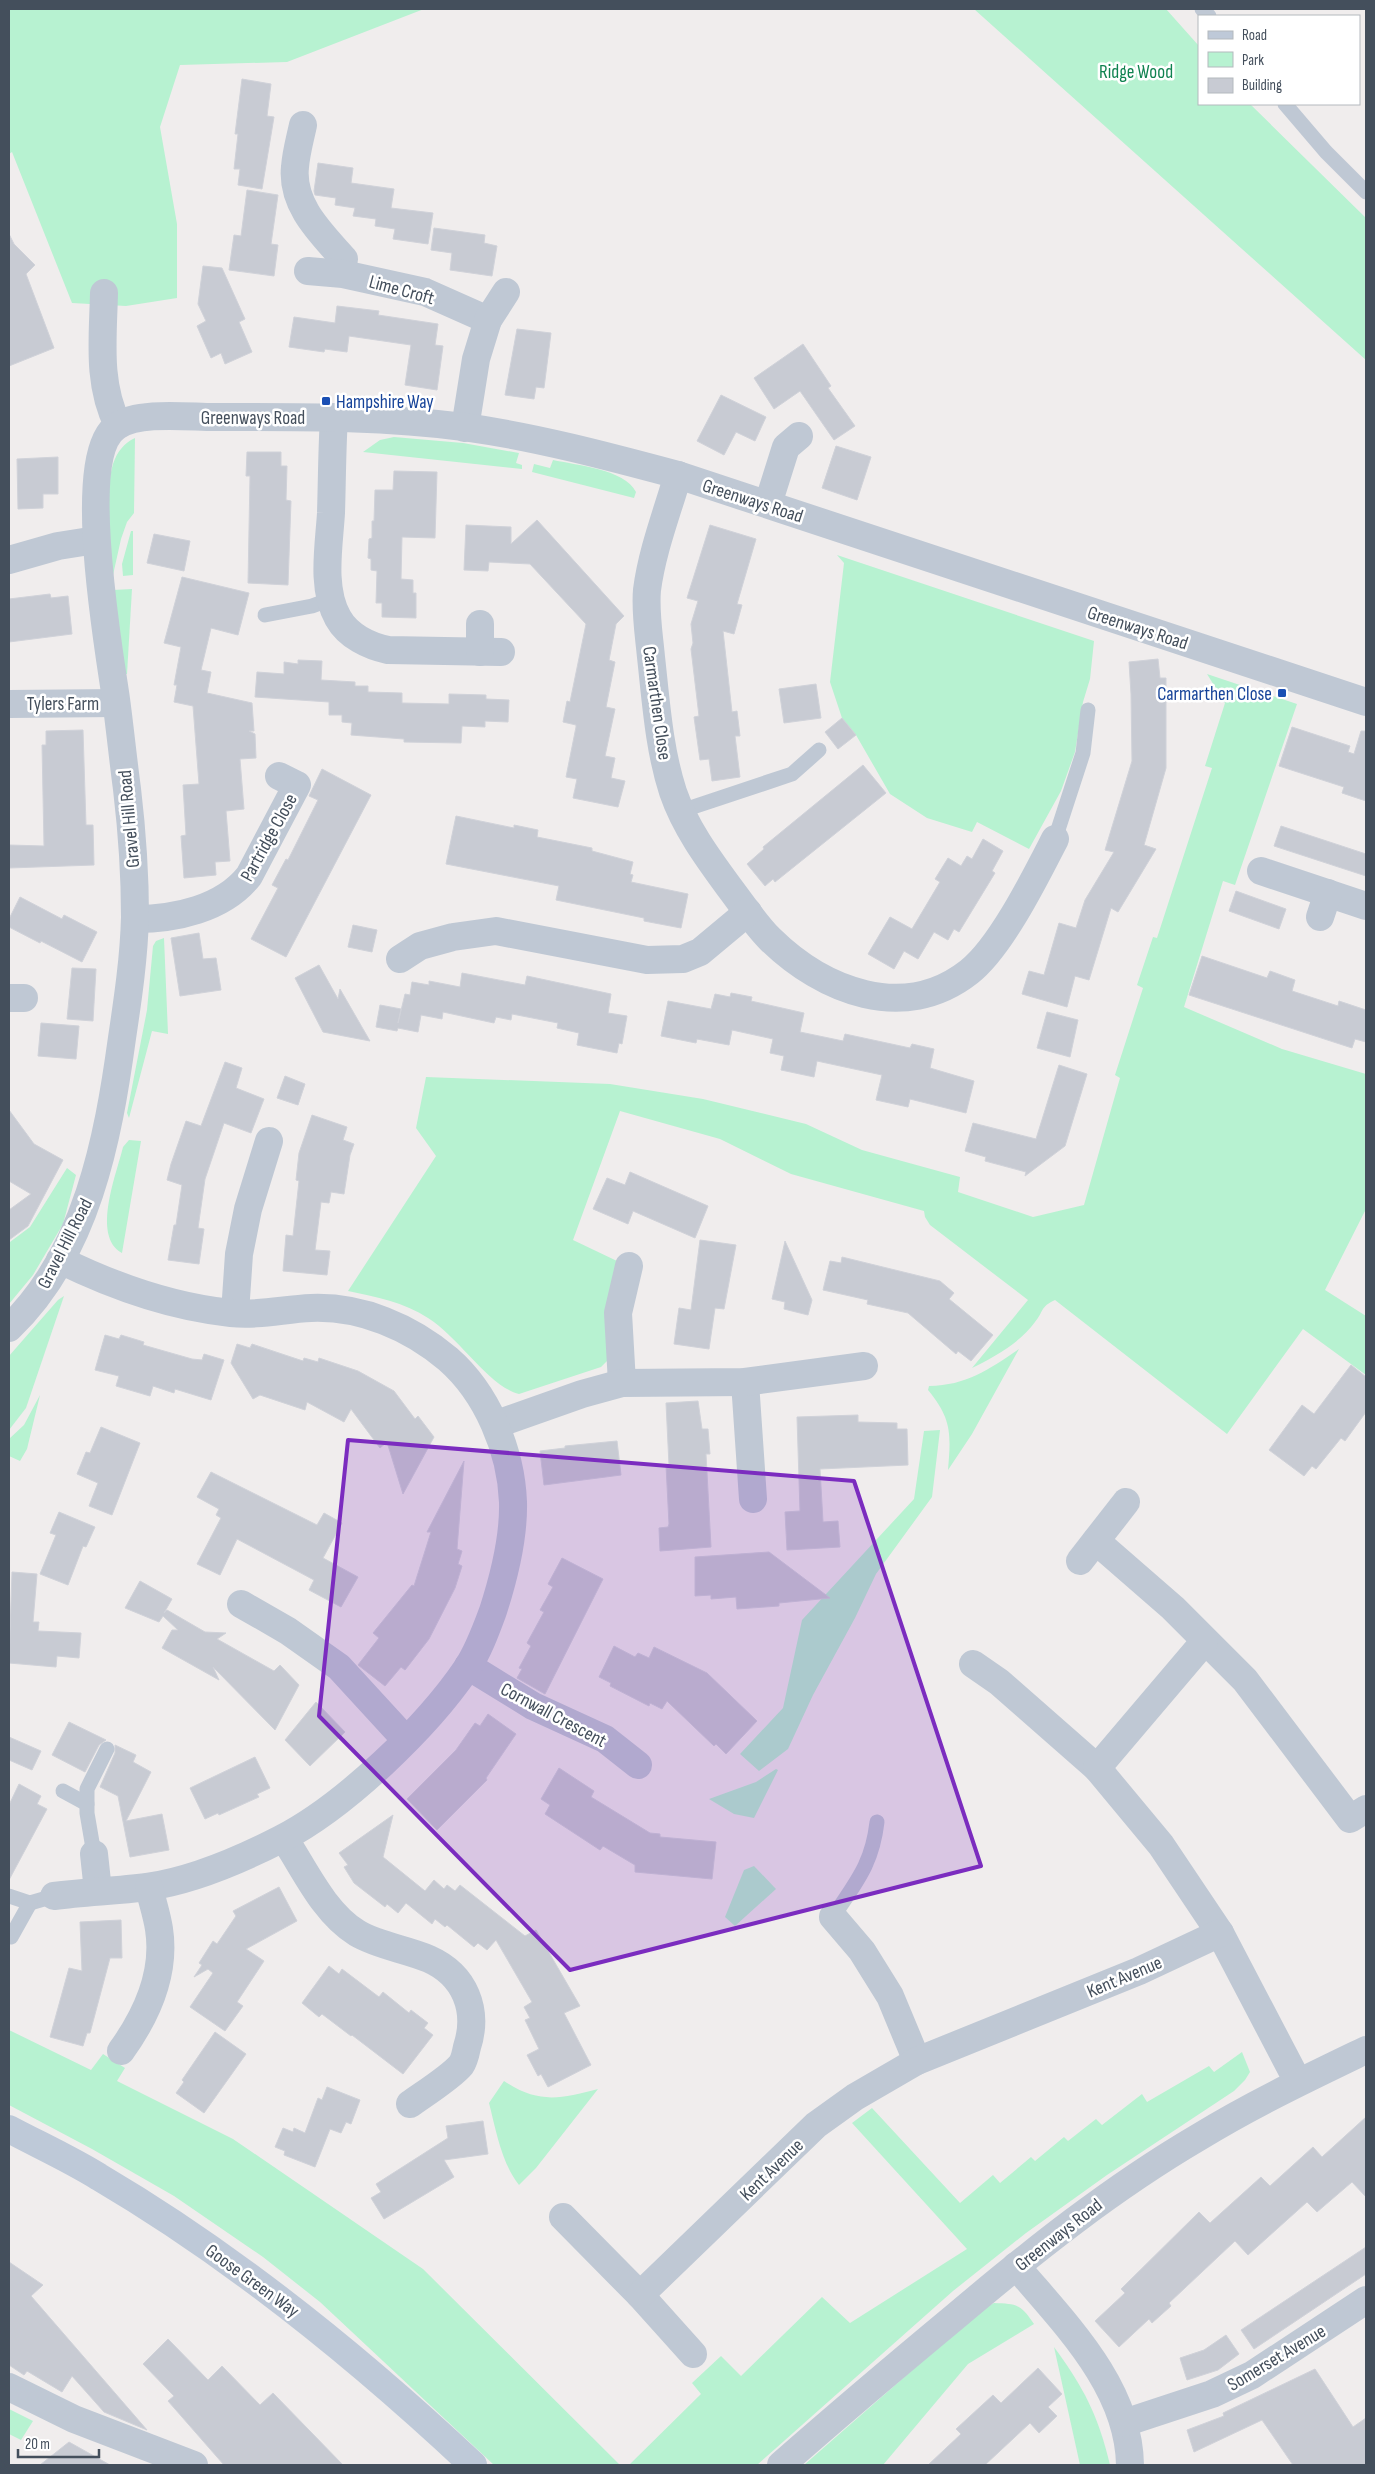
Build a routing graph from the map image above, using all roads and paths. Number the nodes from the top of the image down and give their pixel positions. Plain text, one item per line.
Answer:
1 (1285, 105) edge
2 (303, 125) dead end
3 (1366, 192) edge
4 (344, 260) junction
5 (308, 272) dead end
6 (506, 292) dead end
7 (104, 293) dead end
8 (488, 320) junction
9 (334, 417) junction
10 (118, 425) junction
11 (465, 428) junction
12 (799, 436) dead end
13 (678, 475) junction
14 (768, 504) junction
15 (96, 540) junction
16 (9, 560) edge
17 (331, 599) junction
18 (265, 615) dead end
19 (480, 624) dead end
20 (1366, 702) edge
21 (116, 703) junction
22 (9, 704) edge
23 (1088, 710) dead end
24 (818, 750) dead end
25 (279, 776) dead end
26 (681, 812) junction
27 (1055, 839) joint
28 (1261, 871) dead end
29 (1366, 906) edge
30 (748, 912) junction
31 (135, 919) junction
32 (400, 959) dead end
33 (259, 1152) dead end
34 (60, 1260) junction
35 (629, 1266) dead end
36 (235, 1314) junction
37 (9, 1328) edge
38 (864, 1366) dead end
39 (745, 1382) junction
40 (622, 1383) junction
41 (497, 1424) junction
42 (753, 1499) dead end
43 (1126, 1502) dead end
44 (242, 1604) dead end
45 (1204, 1642) junction
46 (973, 1664) dead end
47 (468, 1666) junction
48 (406, 1740) junction
49 (107, 1749) dead end
50 (638, 1765) dead end
51 (1097, 1768) junction
52 (63, 1791) dead end
53 (87, 1804) junction
54 (1366, 1809) edge
55 (877, 1822) dead end
56 (284, 1838) junction
57 (94, 1854) joint
58 (149, 1887) junction
59 (98, 1891) junction
60 (9, 1896) edge
61 (42, 1900) junction
62 (832, 1917) joint
63 (1220, 1933) junction
64 (12, 1937) dead end
65 (1366, 2050) edge
66 (121, 2051) dead end
67 (917, 2061) junction
68 (1298, 2082) junction
69 (410, 2104) dead end
70 (9, 2129) edge
71 (563, 2217) dead end
72 (1016, 2266) junction
73 (640, 2295) junction
74 (1366, 2300) edge
75 (693, 2354) dead end
76 (9, 2387) edge
77 (1124, 2423) junction
78 (194, 2465) edge
79 (473, 2465) edge
80 (781, 2465) edge
81 (1130, 2465) edge

1 - 3 lane
2 - 4 street
4 - 5 street, Lime Croft
4 - 8 street, Lime Croft
6 - 8 street
7 - 10 street
8 - 11 street
9 - 10 street, Greenways Road
9 - 11 street, Greenways Road
9 - 17 street
10 - 15 street, Gravel Hill Road
11 - 13 street, Greenways Road
12 - 14 street
13 - 14 street, Greenways Road
13 - 26 street, Carmarthen Close
14 - 20 street, Greenways Road
15 - 16 street
15 - 21 street, Gravel Hill Road
17 - 18 lane
17 - 19 street
21 - 22 street, Tylers Farm
21 - 31 street, Gravel Hill Road
23 - 27 lane, Carmarthen Close
24 - 26 lane
25 - 31 street, Partridge Close
26 - 30 street, Carmarthen Close
27 - 30 street, Carmarthen Close
28 - 29 street
30 - 32 street
31 - 34 street, Gravel Hill Road
33 - 36 street
34 - 36 street
34 - 37 street, Gravel Hill Road
35 - 40 street
36 - 41 street
38 - 39 street
39 - 40 street
39 - 42 street
40 - 41 street
41 - 47 street
43 - 45 street
44 - 48 street
45 - 51 street
45 - 54 street
46 - 51 street
47 - 48 street
47 - 50 street, Cornwall Crescent
48 - 56 street
49 - 53 lane
51 - 63 street
52 - 53 lane
53 - 57 lane
55 - 62 lane
56 - 58 street
56 - 69 street
57 - 59 street
58 - 59 street
58 - 66 street
59 - 61 street
60 - 61 lane
61 - 64 lane
62 - 67 street
63 - 67 street, Kent Avenue
63 - 68 street
65 - 68 street, Greenways Road
67 - 73 street, Kent Avenue
68 - 72 street, Greenways Road
70 - 79 main road, Goose Green Way
71 - 73 street
72 - 77 street
72 - 80 street, Greenways Road
73 - 75 street
74 - 77 street, Somerset Avenue
76 - 78 street
77 - 81 street

